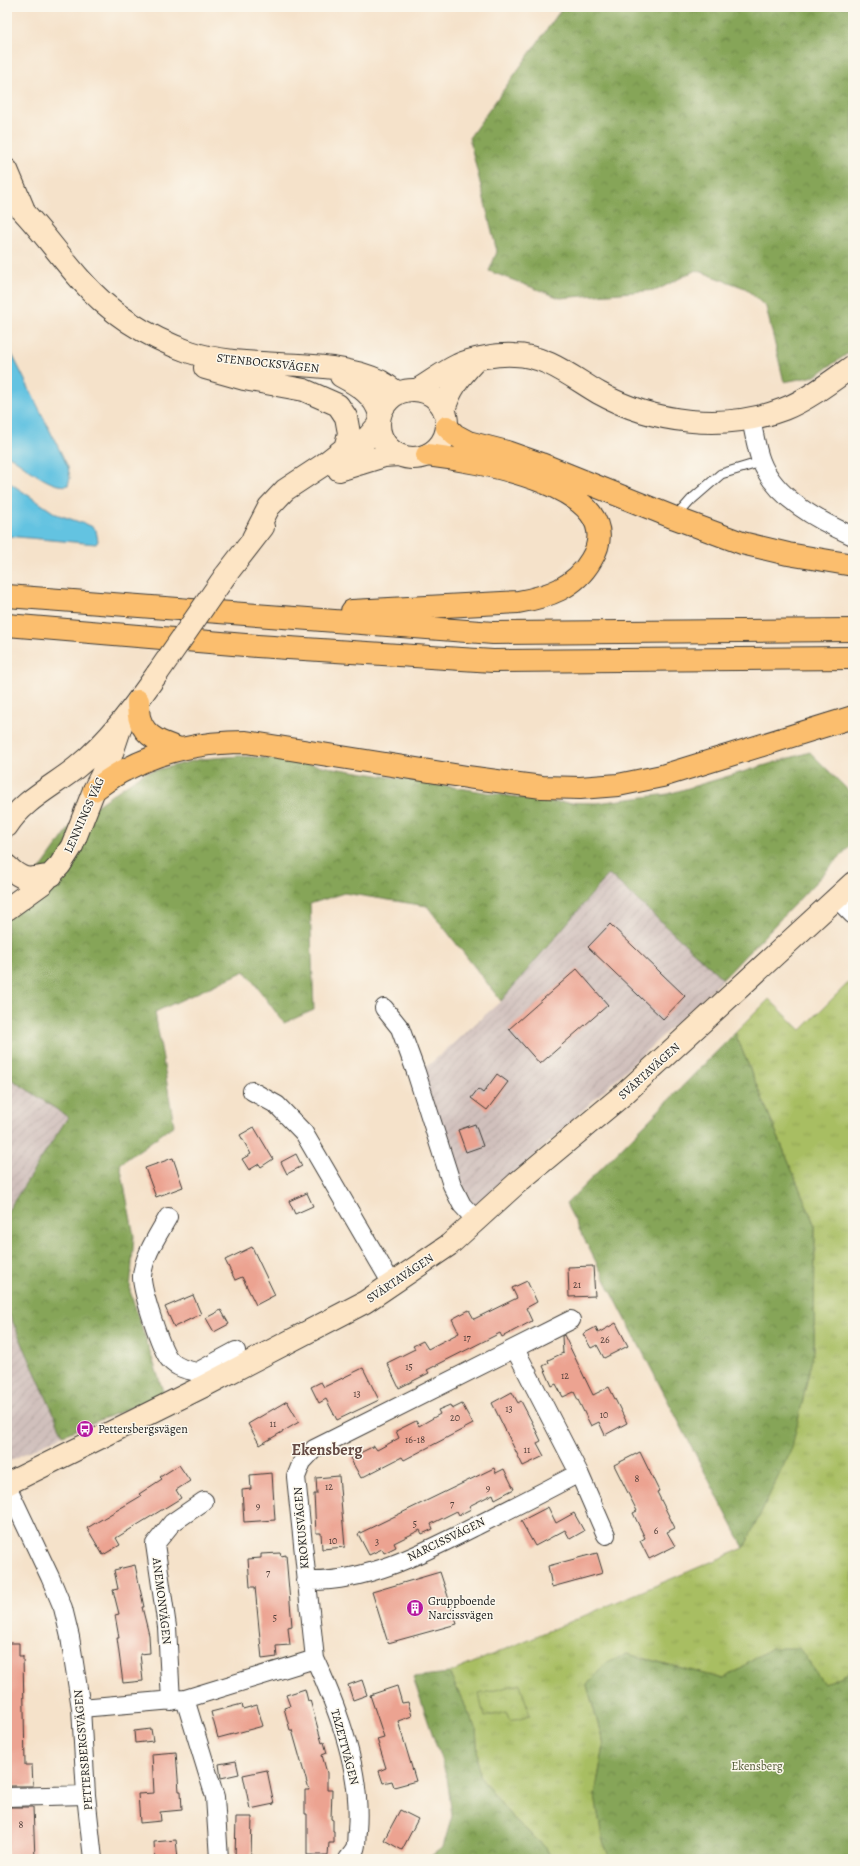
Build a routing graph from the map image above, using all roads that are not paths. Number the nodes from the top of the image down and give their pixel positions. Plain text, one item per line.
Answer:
1 (7, 170) edge
2 (7, 195) edge
3 (24, 211) junction
4 (142, 331) junction
5 (477, 360) junction
6 (853, 366) edge
7 (328, 368) junction
8 (407, 392) junction
9 (446, 419) junction
10 (751, 419) junction
11 (380, 420) junction
12 (399, 455) junction
13 (427, 455) junction
14 (761, 462) junction
15 (327, 474) junction
16 (675, 518) junction
17 (853, 536) edge
18 (253, 538) junction
19 (853, 565) edge
20 (7, 596) edge
21 (260, 616) junction
22 (7, 625) edge
23 (853, 630) edge
24 (853, 658) edge
25 (138, 701) junction
26 (853, 718) edge
27 (122, 723) junction
28 (180, 749) junction
29 (94, 790) junction
30 (7, 826) edge
31 (7, 866) edge
32 (52, 875) junction
33 (853, 882) edge
34 (836, 898) junction
35 (7, 909) edge
36 (853, 915) edge
37 (384, 1008) dead end
38 (252, 1091) dead end
39 (168, 1217) dead end
40 (477, 1221) junction
41 (392, 1284) junction
42 (571, 1320) dead end
43 (515, 1349) junction
44 (236, 1351) dead end
45 (200, 1379) junction
46 (579, 1473) junction
47 (7, 1485) edge
48 (204, 1501) dead end
49 (606, 1535) dead end
50 (306, 1581) junction
51 (315, 1659) junction
52 (178, 1700) junction
53 (81, 1708) junction
54 (86, 1795) junction
55 (7, 1797) edge
56 (93, 1859) edge
57 (219, 1859) edge
58 (348, 1859) edge

1 - 3 main road, STENBOCKSVÄGEN
2 - 3 main road, STENBOCKSVÄGEN
3 - 4 main road, STENBOCKSVÄGEN
4 - 7 main road, STENBOCKSVÄGEN
4 - 18 main road
5 - 8 main road
5 - 9 main road
5 - 10 main road
6 - 10 main road
7 - 8 main road, STENBOCKSVÄGEN
7 - 11 main road, STENBOCKSVÄGEN
8 - 9 main road
8 - 11 main road
9 - 13 main road
9 - 16 highway
10 - 14 street
11 - 12 main road
11 - 15 main road
12 - 13 main road
12 - 15 main road
13 - 21 highway
14 - 16 lane
14 - 17 street
15 - 18 main road
16 - 19 highway
18 - 25 main road, bridge
20 - 21 highway
21 - 23 highway
22 - 24 highway
25 - 27 main road
25 - 28 highway
26 - 28 highway
27 - 29 main road, LENNINGS VÄG
27 - 30 main road
28 - 29 highway
29 - 32 main road, LENNINGS VÄG
31 - 32 main road
32 - 35 main road, LENNINGS VÄG
33 - 34 main road, SVÄRTAVÄGEN
34 - 36 street
34 - 40 main road, SVÄRTAVÄGEN
37 - 40 street
38 - 41 street
39 - 45 street
40 - 41 main road, SVÄRTAVÄGEN
41 - 45 main road, SVÄRTAVÄGEN
42 - 43 street, KROKUSVÄGEN
43 - 46 street
43 - 50 street, KROKUSVÄGEN
44 - 45 street
45 - 47 main road, SVÄRTAVÄGEN
46 - 49 street
46 - 50 street, NARCISSVÄGEN
47 - 53 street, PETTERSBERGSVÄGEN
48 - 52 street, ANEMONVÄGEN
50 - 51 street, KROKUSVÄGEN
51 - 52 street
51 - 58 street, TAZETTVÄGEN
52 - 53 street
52 - 57 street
53 - 54 street, PETTERSBERGSVÄGEN
54 - 55 street
54 - 56 street, PETTERSBERGSVÄGEN

